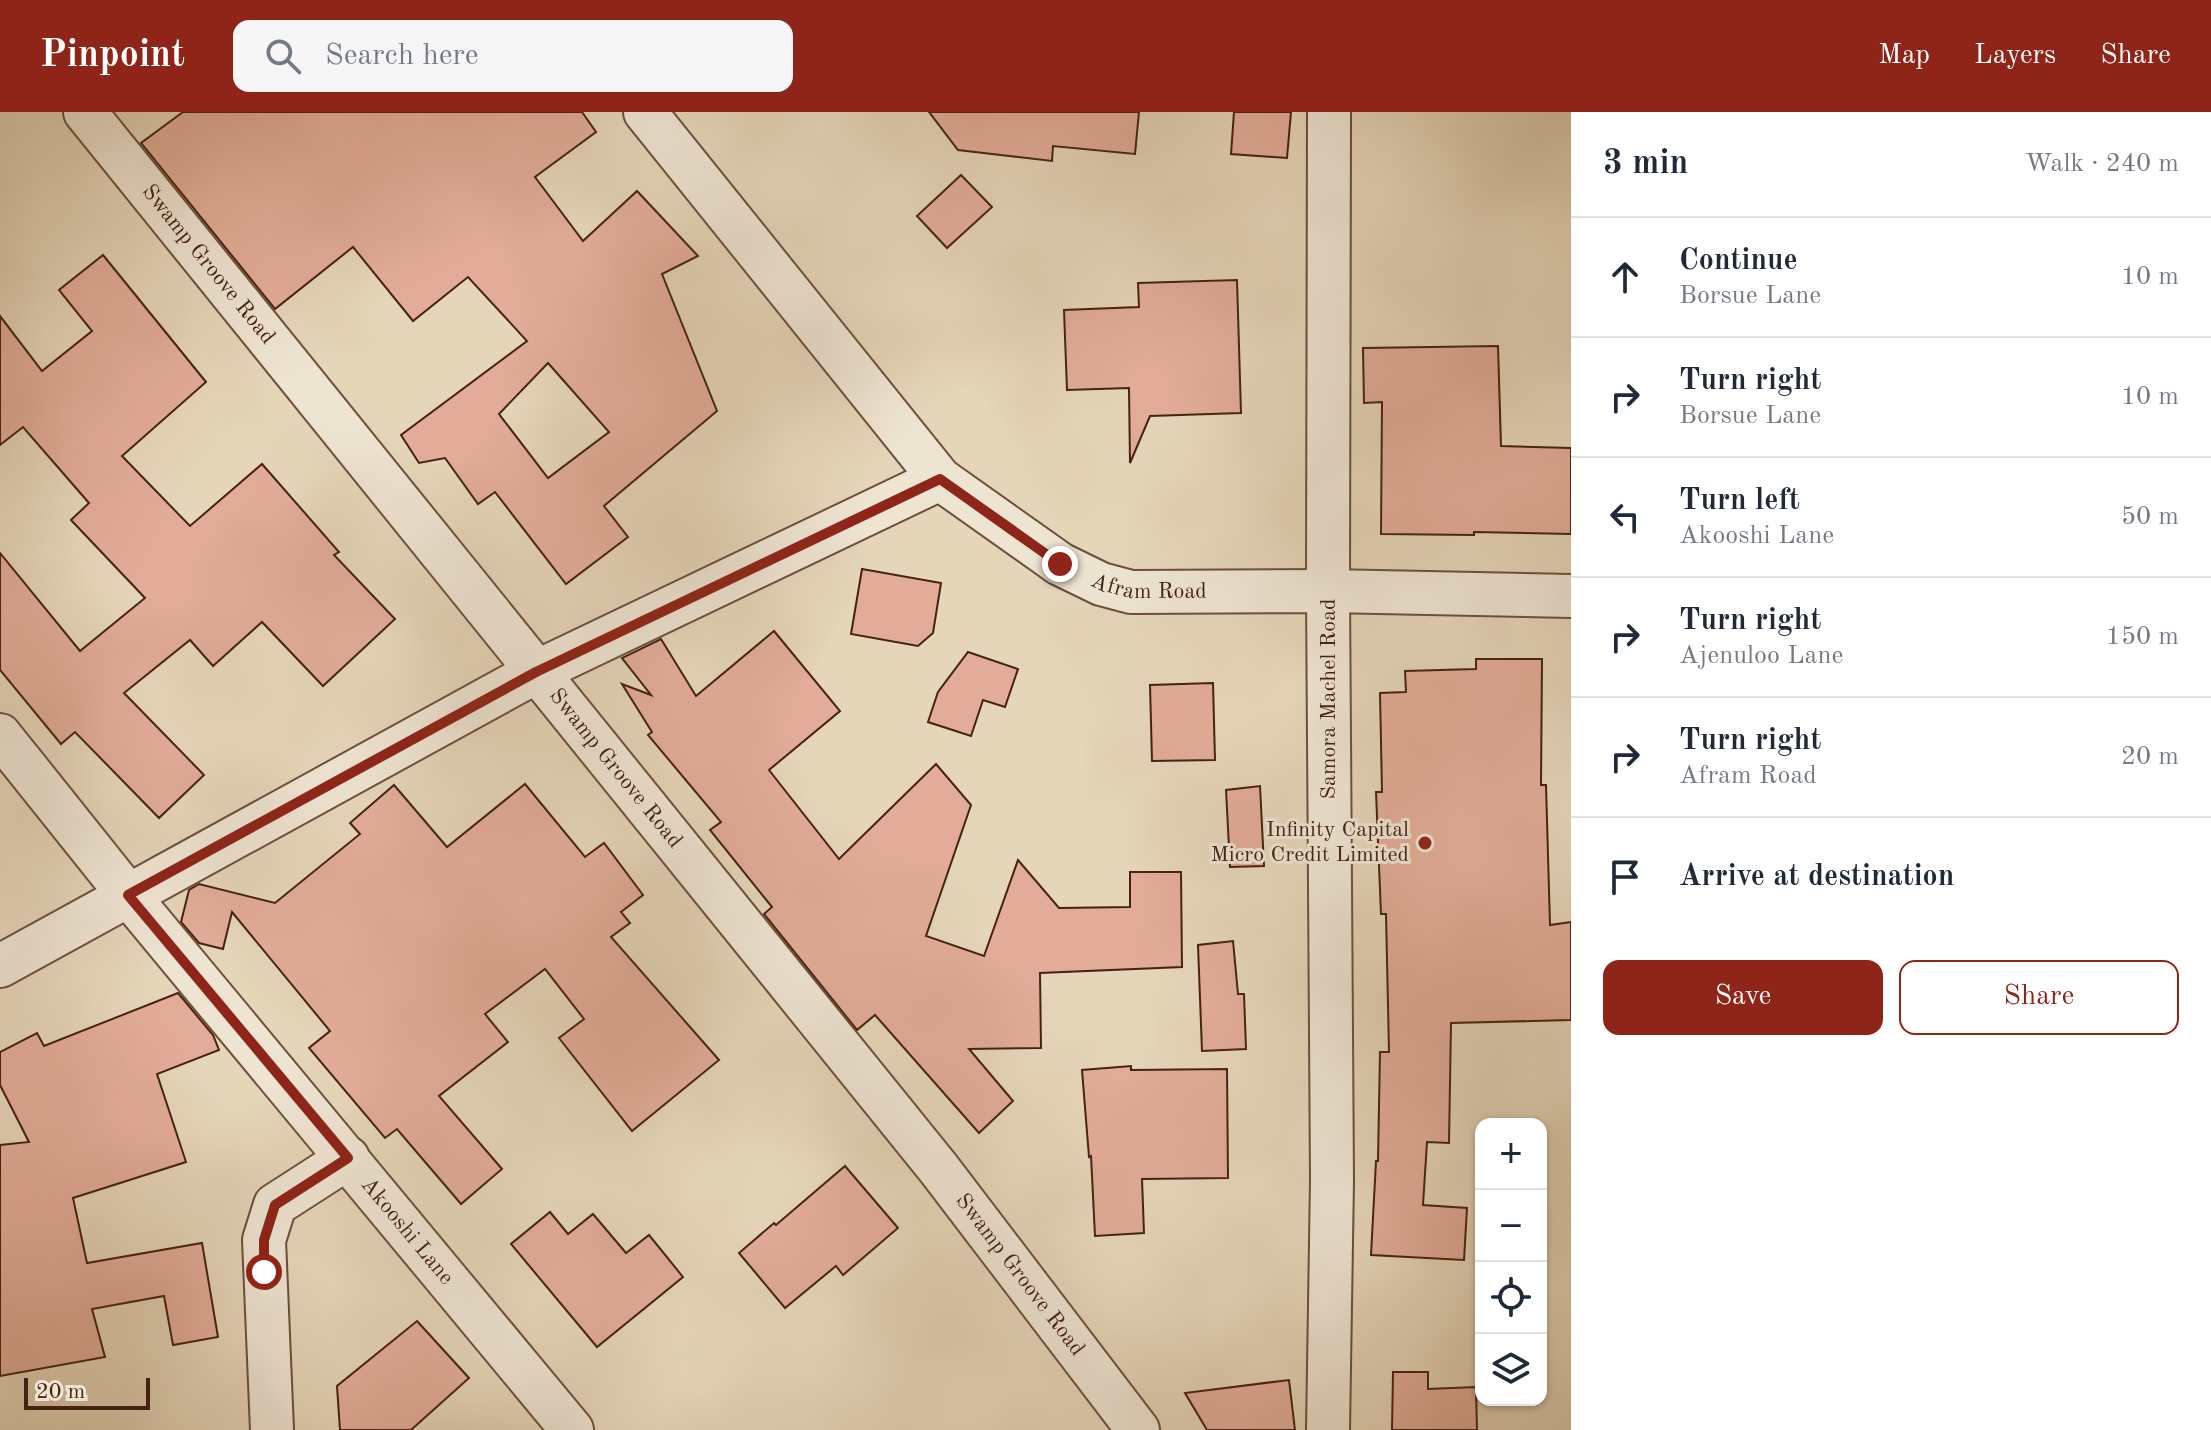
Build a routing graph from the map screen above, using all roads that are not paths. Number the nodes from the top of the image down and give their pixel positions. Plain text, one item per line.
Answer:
1 (85, 112) edge
2 (645, 112) edge
3 (1329, 112) edge
4 (940, 479) junction
5 (1328, 591) junction
6 (1571, 596) edge
7 (536, 672) junction
8 (0, 735) edge
9 (128, 895) junction
10 (0, 966) edge
11 (348, 1158) junction
12 (272, 1430) edge
13 (572, 1430) edge
14 (1138, 1430) edge
15 (1328, 1430) edge

1 - 7 street, Swamp Groove Road
2 - 4 street, Afram Road
3 - 5 street, Samora Machel Road
4 - 5 street, Afram Road
4 - 7 street
5 - 6 street, Afram Road
5 - 15 street, Samora Machel Road
7 - 9 street
7 - 14 street, Swamp Groove Road
8 - 9 street, Akooshi Lane
9 - 10 street
9 - 11 street, Akooshi Lane
11 - 12 street
11 - 13 street, Akooshi Lane

